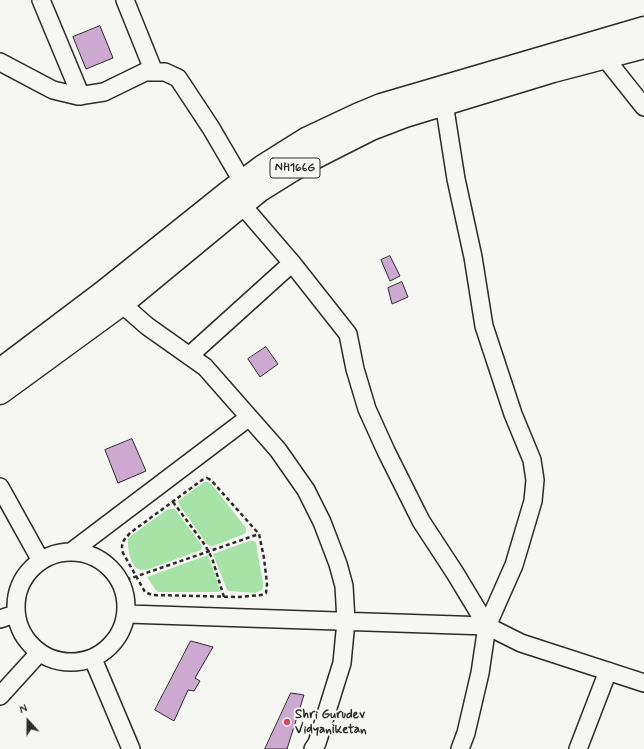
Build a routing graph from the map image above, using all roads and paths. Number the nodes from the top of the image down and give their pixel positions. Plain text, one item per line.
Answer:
1 (41, 0) edge
2 (126, 0) edge
3 (644, 28) edge
4 (644, 47) edge
5 (605, 58) junction
6 (0, 62) edge
7 (154, 72) junction
8 (442, 95) junction
9 (81, 96) junction
10 (644, 107) edge
11 (242, 181) junction
12 (242, 204) junction
13 (292, 263) junction
14 (122, 304) junction
15 (189, 356) junction
16 (0, 370) edge
17 (0, 393) edge
18 (248, 418) junction
19 (0, 487) edge
20 (173, 502) junction
21 (259, 534) junction
22 (71, 552) junction
23 (208, 552) junction
24 (41, 561) junction
25 (128, 580) junction
26 (224, 597) junction
27 (127, 614) junction
28 (8, 616) edge
29 (346, 621) junction
30 (487, 626) junction
31 (39, 653) junction
32 (93, 659) junction
33 (608, 671) junction
34 (644, 683) edge
35 (0, 696) edge
36 (131, 749) edge
37 (313, 749) edge
38 (460, 749) edge
39 (578, 749) edge

1 - 9 street
2 - 7 street
3 - 8 highway, NH166G
4 - 5 highway, NH166G
5 - 8 highway, NH166G
5 - 10 street
6 - 9 street
7 - 9 street
7 - 11 street
8 - 11 highway, NH166G
8 - 12 highway, NH166G
8 - 30 street
11 - 16 highway, NH166G
12 - 13 street
12 - 14 highway, NH166G
13 - 15 street
13 - 30 street
14 - 15 street
14 - 17 highway, NH166G
15 - 18 street
18 - 22 street
18 - 29 street
19 - 24 street
20 - 21 path
20 - 23 path
20 - 25 path
21 - 23 path
21 - 26 path
22 - 24 street
22 - 25 street
23 - 25 path
23 - 26 path
24 - 28 street
25 - 26 path
25 - 27 street
27 - 29 street
27 - 32 street
28 - 31 street
29 - 30 street
29 - 37 street
30 - 33 street
30 - 38 street
31 - 32 street
31 - 35 street
32 - 36 street
33 - 34 street
33 - 39 street

